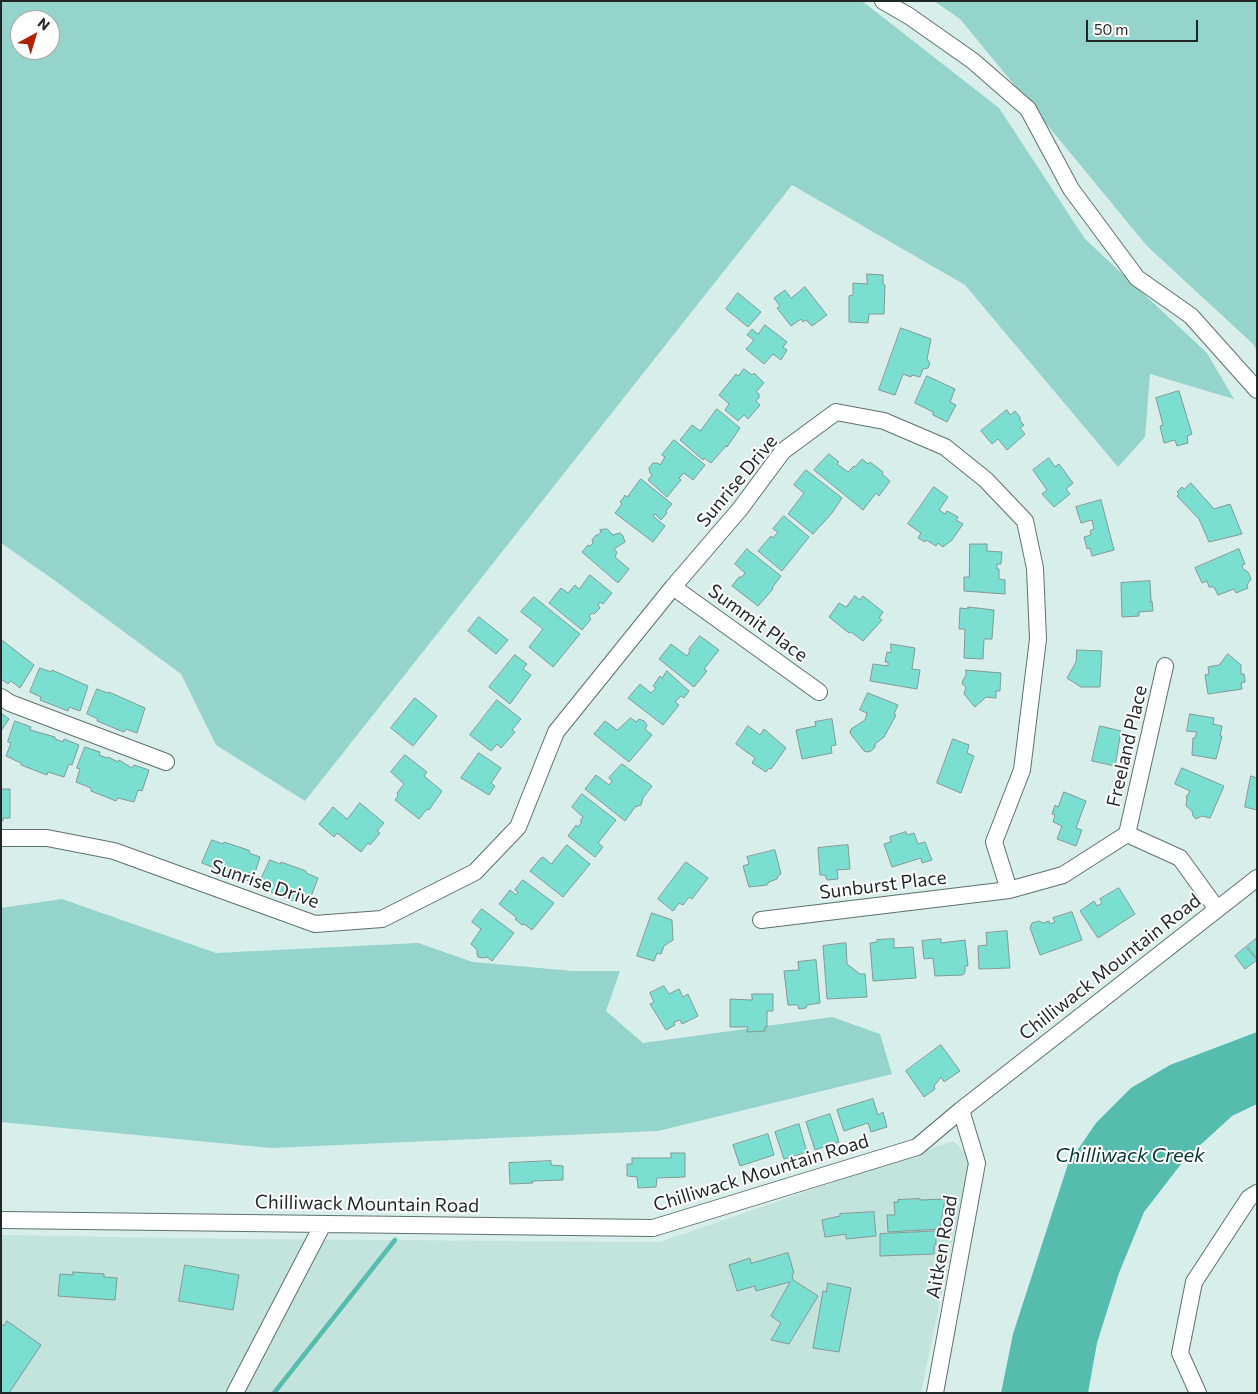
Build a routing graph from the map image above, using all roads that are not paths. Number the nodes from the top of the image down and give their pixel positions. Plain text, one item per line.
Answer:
1 (883, 1) edge
2 (1257, 390) edge
3 (673, 587) junction
4 (1165, 666) dead end
5 (819, 692) dead end
6 (1, 697) edge
7 (166, 762) dead end
8 (1127, 834) junction
9 (1, 838) edge
10 (1257, 878) edge
11 (1009, 890) junction
12 (1217, 909) junction
13 (761, 920) dead end
14 (961, 1110) junction
15 (1257, 1193) edge
16 (1, 1220) edge
17 (323, 1224) junction
18 (235, 1393) edge
19 (935, 1393) edge
20 (1198, 1393) edge

1 - 2 street
3 - 5 street, Summit Place
3 - 9 street, Sunrise Drive
3 - 11 street, Sunrise Drive
4 - 8 street, Freeland Place
6 - 7 street
8 - 11 street
8 - 12 street
10 - 12 street, Chilliwack Mountain Road
11 - 13 street, Sunburst Place
12 - 14 street, Chilliwack Mountain Road
14 - 17 street, Chilliwack Mountain Road
14 - 19 street, Aitken Road
15 - 20 street
16 - 17 street, Chilliwack Mountain Road
17 - 18 street

